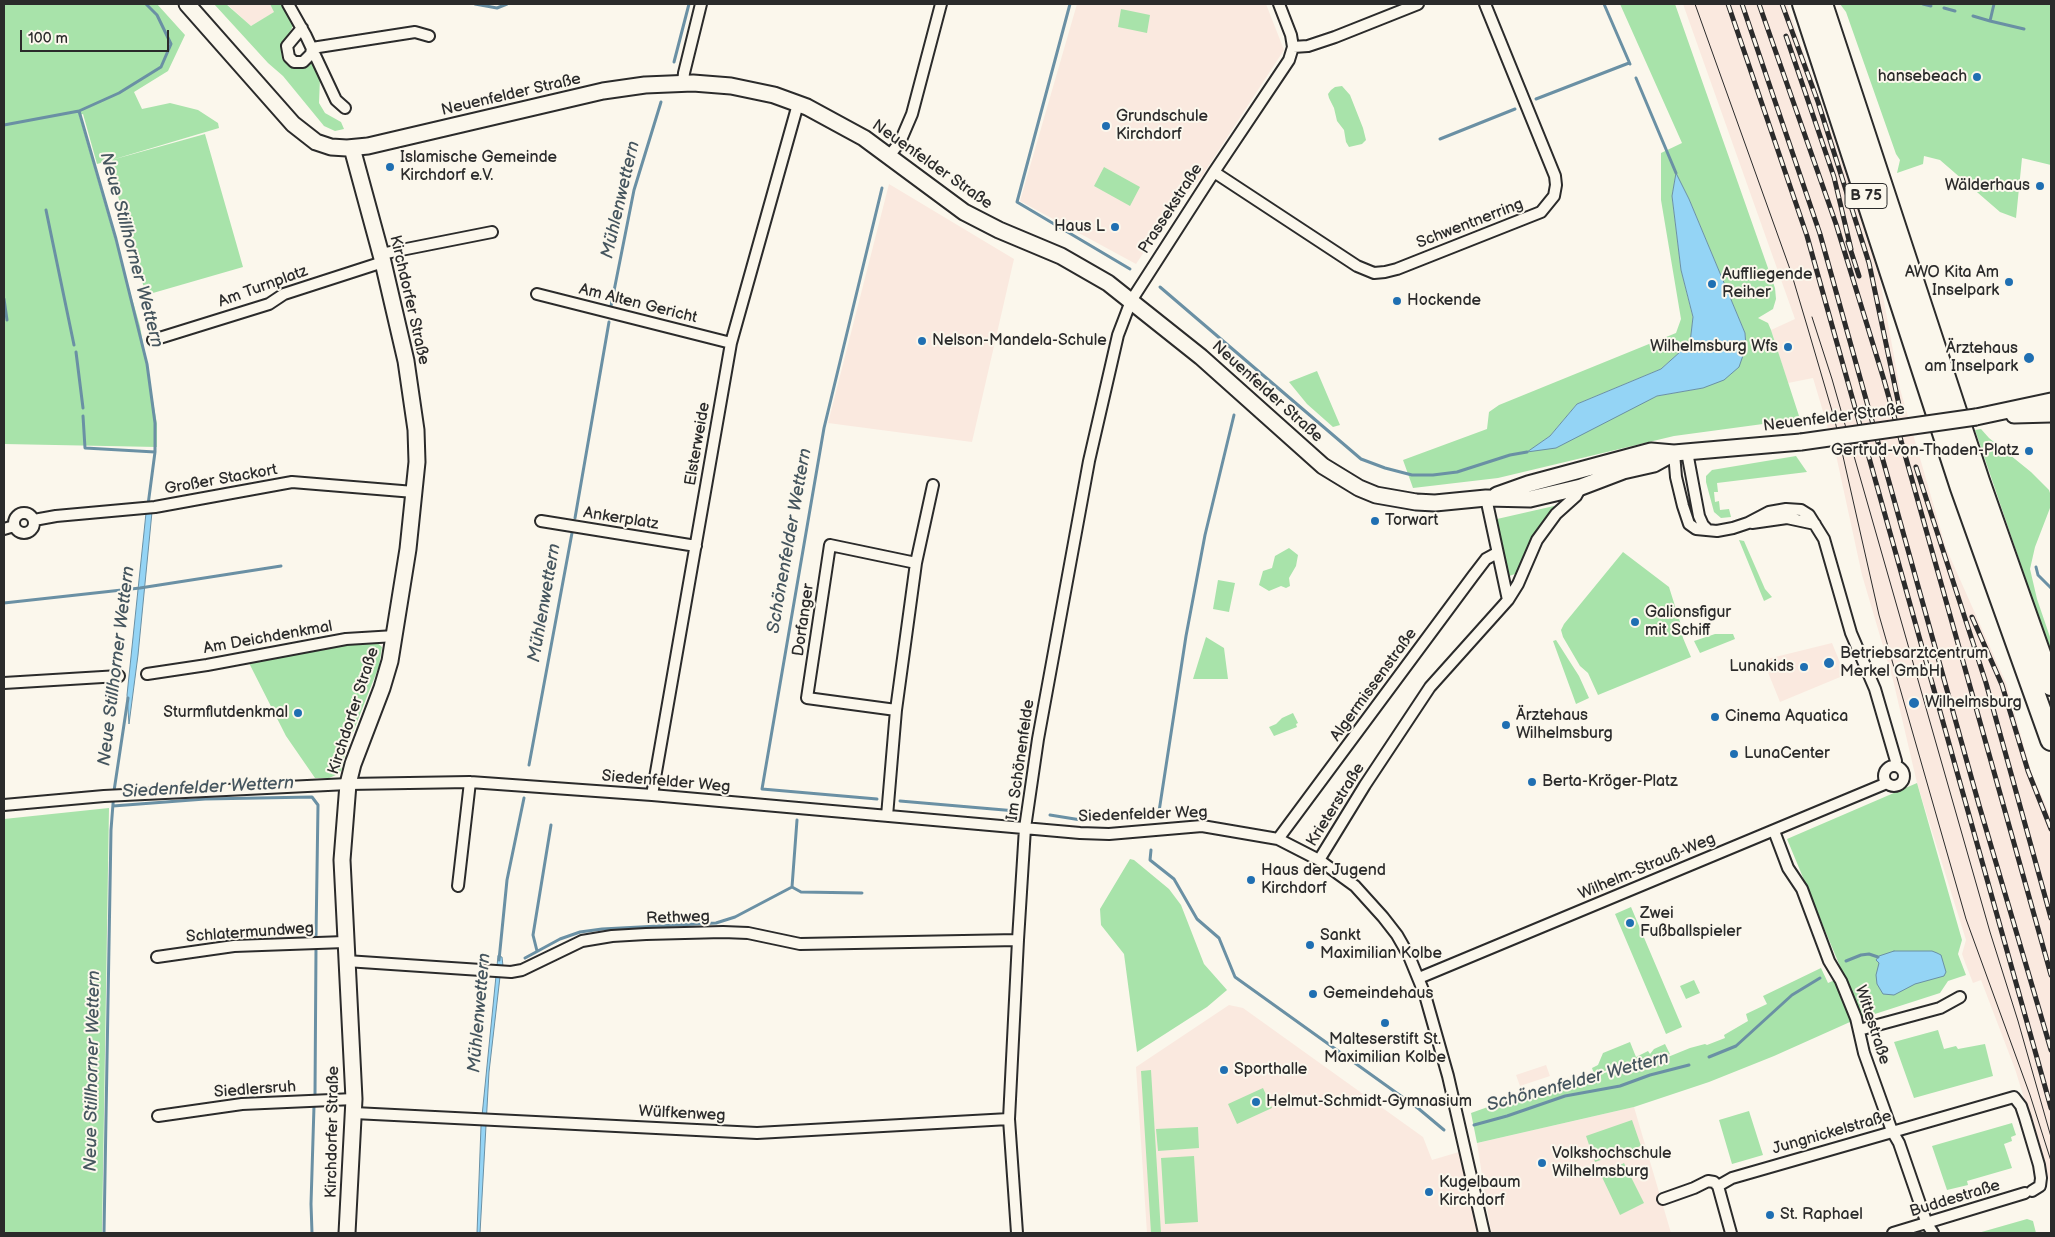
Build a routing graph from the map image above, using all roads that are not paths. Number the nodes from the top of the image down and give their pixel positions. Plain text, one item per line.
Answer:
1 (187, 4) edge
2 (288, 4) edge
3 (701, 4) edge
4 (941, 4) edge
5 (1279, 4) edge
6 (1418, 4) edge
7 (1485, 4) edge
8 (1803, 4) edge
9 (1822, 4) edge
10 (302, 28) junction
11 (429, 36) dead end
12 (1293, 47) junction
13 (312, 48) junction
14 (683, 83) junction
15 (798, 104) junction
16 (345, 108) dead end
17 (352, 148) junction
18 (889, 156) junction
19 (1214, 172) junction
20 (492, 232) dead end
21 (382, 258) junction
22 (537, 294) dead end
23 (1131, 301) junction
24 (153, 340) dead end
25 (731, 343) junction
26 (2051, 402) edge
27 (1998, 414) junction
28 (2051, 414) edge
29 (1681, 452) junction
30 (933, 485) dead end
31 (1581, 487) junction
32 (414, 492) junction
33 (1486, 498) junction
34 (34, 520) junction
35 (541, 521) dead end
36 (9, 528) edge
37 (1707, 529) junction
38 (696, 546) junction
39 (1497, 553) junction
40 (916, 563) junction
41 (1508, 600) junction
42 (395, 636) junction
43 (147, 674) dead end
44 (120, 676) dead end
45 (4, 683) edge
46 (2051, 685) edge
47 (896, 710) junction
48 (2051, 740) edge
49 (1895, 766) junction
50 (470, 782) junction
51 (1887, 783) junction
52 (348, 784) junction
53 (652, 795) junction
54 (4, 804) edge
55 (888, 816) junction
56 (1026, 828) junction
57 (1774, 831) junction
58 (1278, 839) junction
59 (1319, 860) junction
60 (458, 886) dead end
61 (1018, 940) junction
62 (345, 942) junction
63 (156, 957) dead end
64 (346, 961) junction
65 (1418, 978) junction
66 (1960, 997) dead end
67 (1859, 1030) junction
68 (354, 1106) junction
69 (158, 1116) dead end
70 (1010, 1120) junction
71 (1892, 1132) junction
72 (1718, 1186) junction
73 (2032, 1190) joint
74 (1663, 1199) dead end
75 (1927, 1224) junction
76 (347, 1233) edge
77 (1017, 1233) edge
78 (1484, 1233) edge
79 (1731, 1233) edge
80 (1893, 1233) edge
81 (1933, 1233) edge

1 - 17 main road, Neuenfelder Straße
2 - 10 street
3 - 14 street
4 - 18 street
5 - 12 street
6 - 12 street
7 - 19 street, Schwentnerring
8 - 48 highway, B 75
9 - 46 highway, B 75
10 - 13 street
10 - 13 street
11 - 13 street
12 - 19 street, Prassekstraße
13 - 16 street
14 - 15 main road, Neuenfelder Straße
14 - 17 main road, Neuenfelder Straße
15 - 18 main road, Neuenfelder Straße
15 - 25 street, Elsterweide
17 - 21 main road, Kirchdorfer Straße
18 - 23 main road, Neuenfelder Straße
19 - 23 street, Prassekstraße
20 - 21 street, Am Turnplatz
21 - 24 street, Am Turnplatz
21 - 32 main road, Kirchdorfer Straße
22 - 25 street, Am Alten Gericht
23 - 33 main road, Neuenfelder Straße
23 - 56 street, Im Schönenfelde
25 - 38 street, Elsterweide
26 - 27 main road, Neuenfelder Straße
27 - 28 main road, Neuenfelder Straße
27 - 29 main road, Neuenfelder Straße, bridge
29 - 31 main road, Neuenfelder Straße
29 - 33 main road, Neuenfelder Straße
29 - 37 street
29 - 37 street, Wilhelm-Strauß-Weg
30 - 40 street
31 - 33 main road, Neuenfelder Straße
31 - 41 street, Krieterstraße
32 - 34 street, Großer Stackort
32 - 42 main road, Kirchdorfer Straße
33 - 39 street
34 - 36 street
34 - 36 street
35 - 38 street, Ankerplatz
37 - 49 street, Wilhelm-Strauß-Weg
38 - 53 street, Elsterweide
39 - 41 street
39 - 58 street, Algermissenstraße
40 - 47 street
40 - 47 street, Dorfanger
41 - 59 street, Krieterstraße
42 - 43 street, Am Deichdenkmal
42 - 52 main road, Kirchdorfer Straße
44 - 45 street
47 - 55 street
49 - 51 street
49 - 51 street, Wilhelm-Strauß-Weg
50 - 52 street, Siedenfelder Weg
50 - 53 street, Siedenfelder Weg
50 - 60 street
51 - 57 street, Wilhelm-Strauß-Weg
52 - 54 street, Siedenfelder Weg
52 - 62 main road, Kirchdorfer Straße
53 - 55 street, Siedenfelder Weg
55 - 56 street, Siedenfelder Weg
56 - 58 street, Siedenfelder Weg
56 - 61 street, Im Schönenfelde
57 - 65 street, Wilhelm-Strauß-Weg
57 - 67 street, Wittestraße
58 - 59 street, Siedenfelder Weg
59 - 65 street, Krieterstraße
61 - 64 street, Rethweg
61 - 70 street, Im Schönenfelde
62 - 63 street, Schlatermundweg
62 - 64 main road, Kirchdorfer Straße
64 - 68 main road, Kirchdorfer Straße
65 - 78 street, Krieterstraße
66 - 67 street
67 - 71 street, Wittestraße
68 - 69 street, Siedlersruh
68 - 70 street, Wülfkenweg
68 - 76 main road, Kirchdorfer Straße
70 - 77 street, Im Schönenfelde
71 - 72 street, Jungnickelstraße
71 - 73 street, Jungnickelstraße
71 - 75 street, Wittestraße
72 - 74 street, Jungnickelstraße
72 - 79 street
73 - 75 street, Buddestraße
75 - 80 street, Buddestraße
75 - 81 street, Wittestraße

